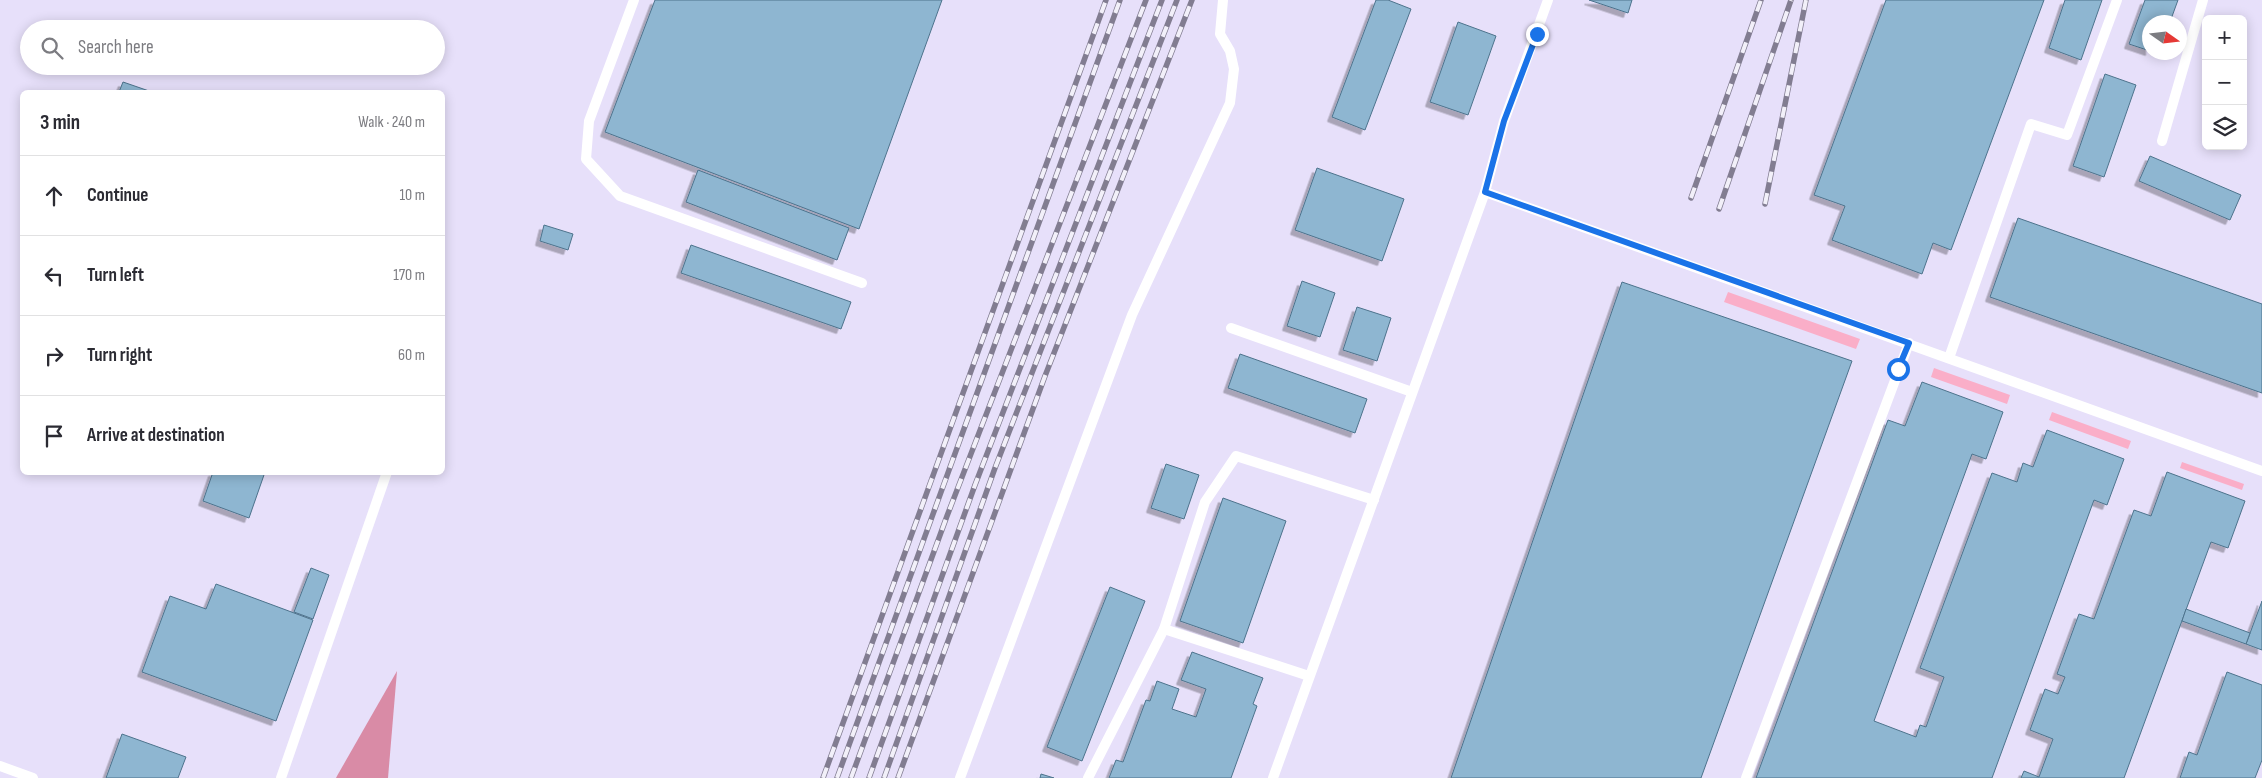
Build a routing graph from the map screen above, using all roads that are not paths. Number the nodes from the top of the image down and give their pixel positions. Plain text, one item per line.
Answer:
1 (634, 0) edge
2 (1223, 0) edge
3 (1548, 0) edge
4 (2117, 0) edge
5 (2203, 0) edge
6 (2162, 141) dead end
7 (1485, 192) junction
8 (862, 283) dead end
9 (1231, 328) dead end
10 (1909, 343) junction
11 (1950, 358) junction
12 (1412, 392) junction
13 (2262, 471) edge
14 (386, 475) edge
15 (1374, 500) junction
16 (1164, 629) junction
17 (1309, 676) junction
18 (0, 766) edge
19 (33, 778) edge
20 (281, 778) edge
21 (960, 778) edge
22 (1088, 778) edge
23 (1273, 778) edge
24 (1746, 778) edge

1 - 8 lane
2 - 21 lane
3 - 7 lane
4 - 11 lane
5 - 6 lane
7 - 10 lane
7 - 12 lane
9 - 12 lane
10 - 11 lane
10 - 24 lane
11 - 13 lane
12 - 15 lane
14 - 20 lane
15 - 16 lane
15 - 17 lane
16 - 17 lane
16 - 22 lane
17 - 23 lane
18 - 19 lane

